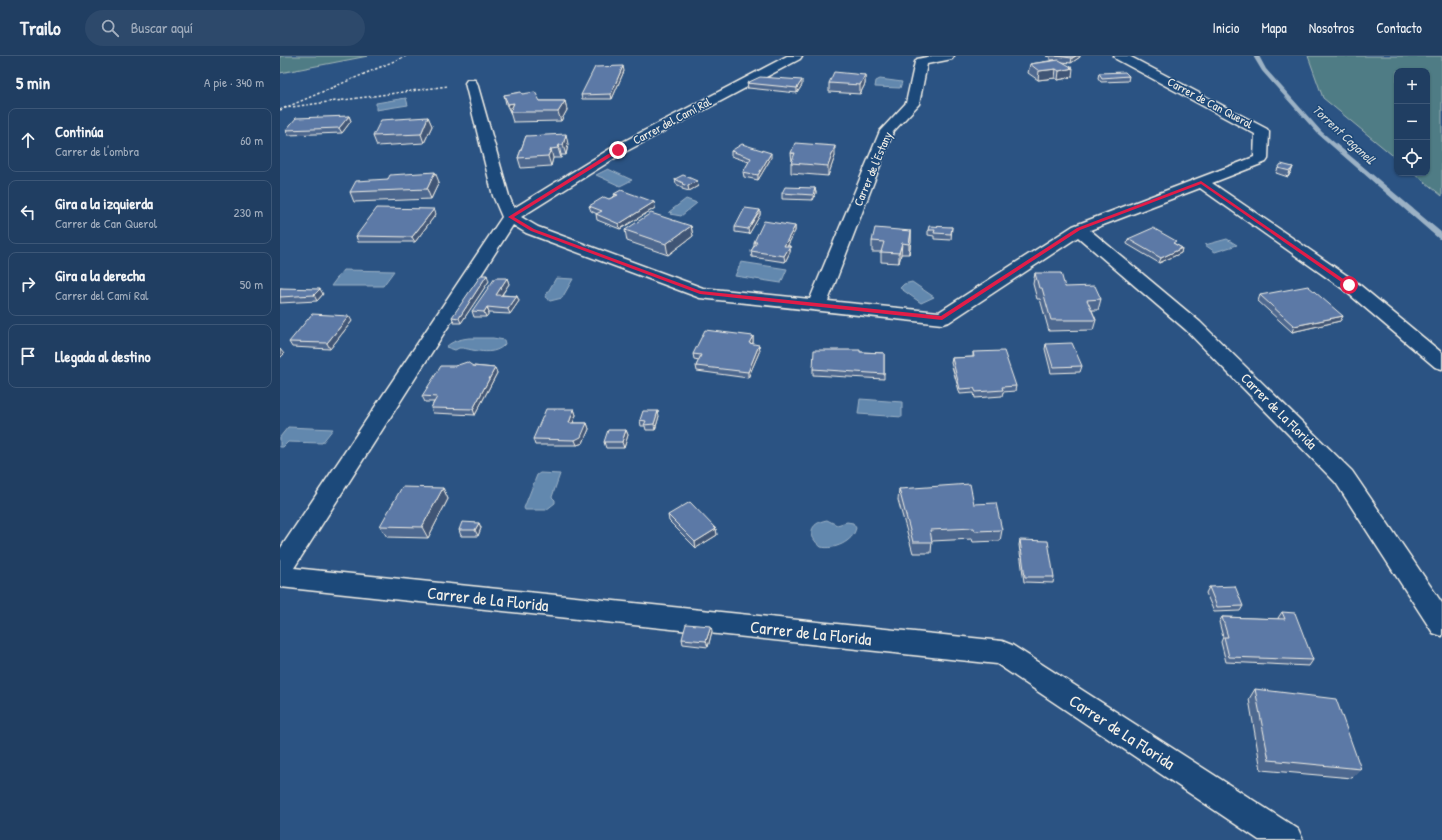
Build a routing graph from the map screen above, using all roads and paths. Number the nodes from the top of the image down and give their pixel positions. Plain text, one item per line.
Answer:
1 (406, 56) edge
2 (796, 56) edge
3 (948, 56) edge
4 (1120, 56) edge
5 (471, 83) joint
6 (284, 108) junction
7 (280, 110) edge
8 (1201, 182) junction
9 (510, 217) junction
10 (1079, 229) junction
11 (817, 305) junction
12 (1442, 363) edge
13 (280, 569) edge
14 (280, 577) edge
15 (1442, 626) edge
16 (1287, 840) edge

1 - 6 path
2 - 9 street, Carrer del Camí Ral
3 - 11 street, Carrer de l'Estany
4 - 8 street, Carrer de Can Querol
5 - 6 path
5 - 9 street
6 - 7 path
8 - 10 street, Carrer de Can Querol
8 - 12 street
9 - 11 street, Carrer de Can Querol
9 - 13 street
10 - 11 street, Carrer de Can Querol
10 - 15 street, Carrer de La Florida
14 - 16 street, Carrer de La Florida

